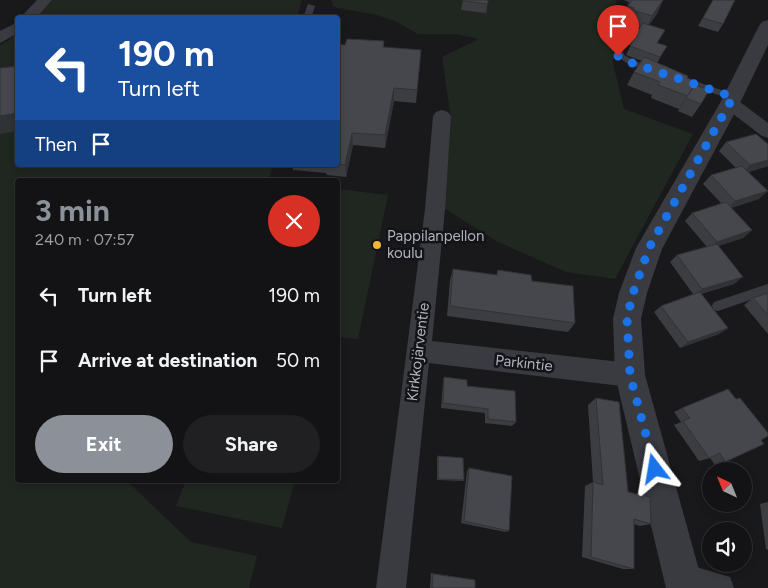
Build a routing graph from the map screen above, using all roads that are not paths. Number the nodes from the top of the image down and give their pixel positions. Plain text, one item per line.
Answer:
1 (45, 0) edge
2 (311, 6) dead end
3 (30, 15) edge
4 (308, 15) edge
5 (618, 23) dead end
6 (15, 28) edge
7 (766, 35) edge
8 (0, 38) edge
9 (660, 72) edge
10 (669, 75) edge
11 (732, 100) junction
12 (442, 116) dead end
13 (768, 132) edge
14 (768, 289) edge
15 (718, 306) dead end
16 (418, 351) junction
17 (630, 375) junction
18 (684, 583) edge
19 (391, 588) edge
20 (719, 588) edge

1 - 3 street
2 - 4 lane
5 - 9 lane
6 - 8 street
7 - 11 street
10 - 11 lane
11 - 13 street
11 - 17 street
12 - 16 street, Kirkkojärventie
14 - 15 lane
16 - 17 street, Parkintie
16 - 19 street, Kirkkojärventie
17 - 18 street
18 - 20 street

